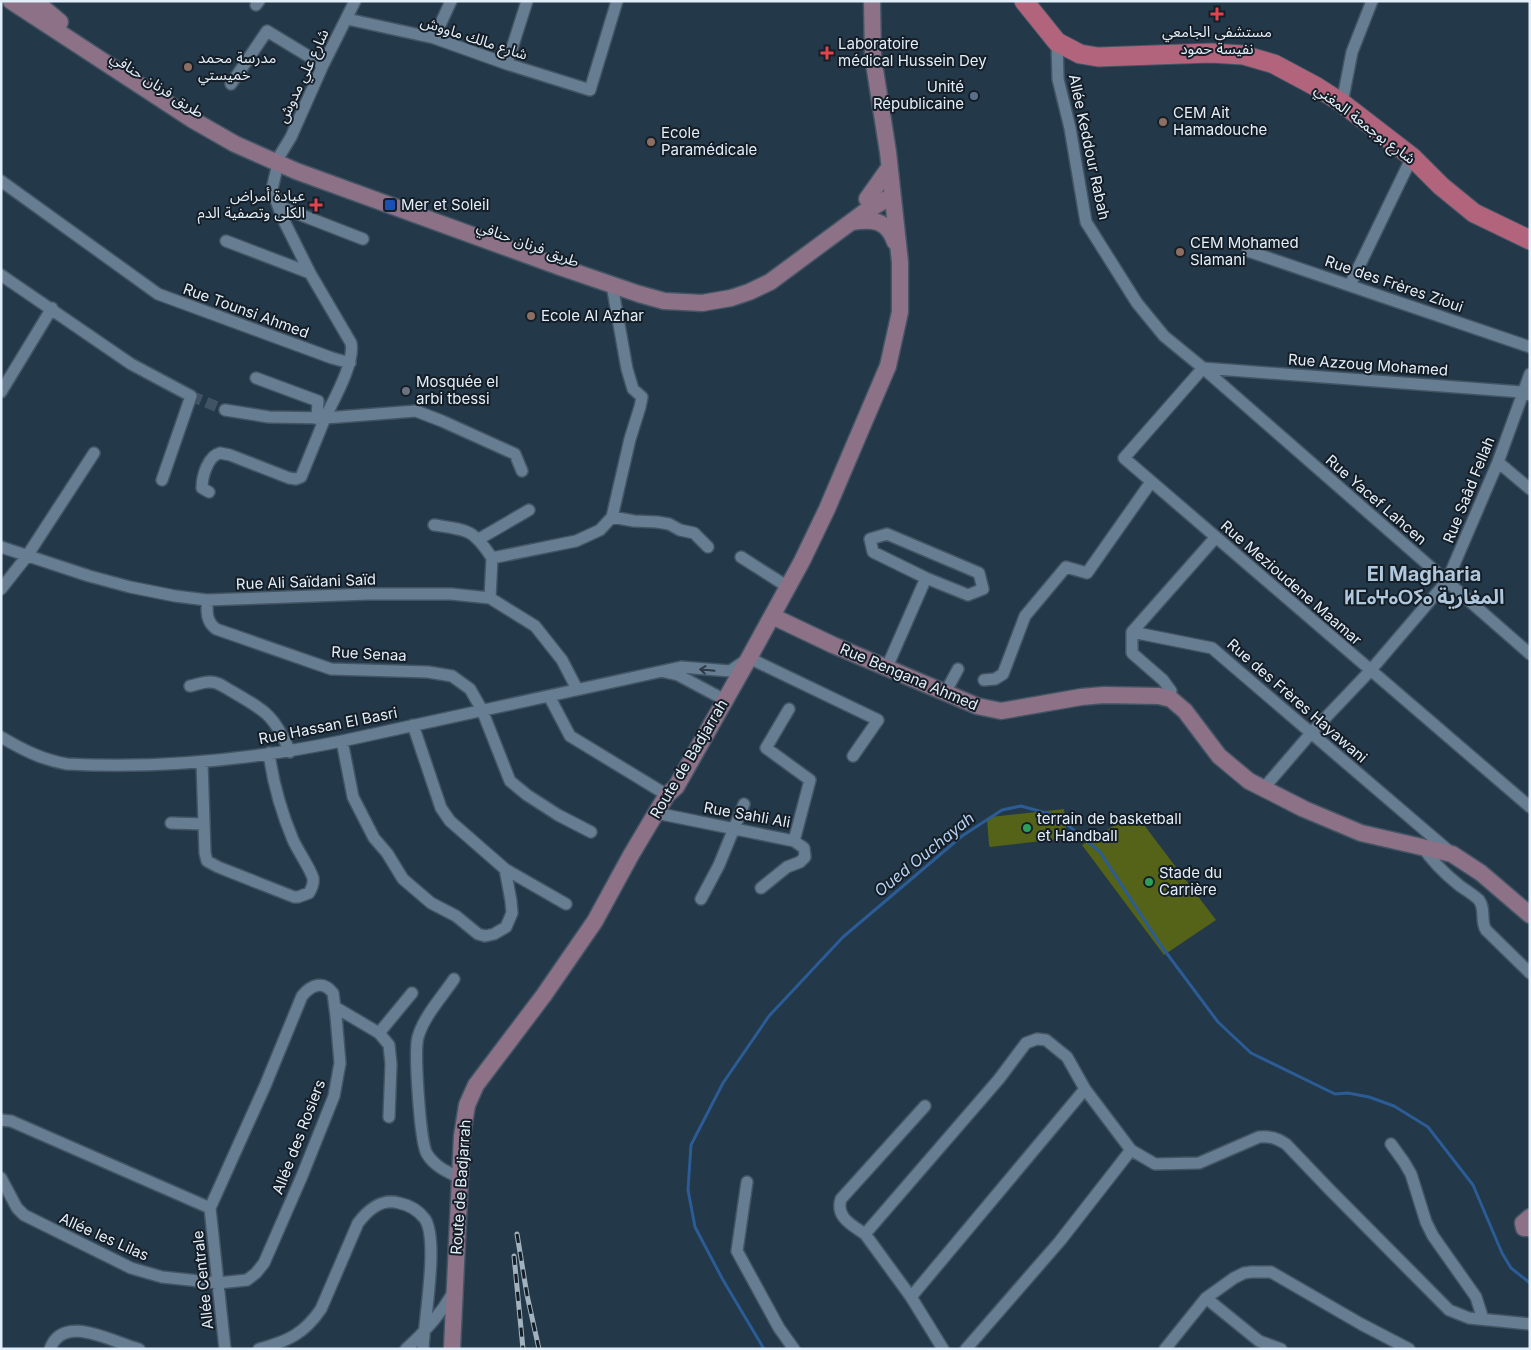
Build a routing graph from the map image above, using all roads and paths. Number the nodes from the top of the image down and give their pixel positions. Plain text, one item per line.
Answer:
1 (11, 1) edge
2 (35, 1) edge
3 (451, 1) edge
4 (528, 1) edge
5 (617, 1) edge
6 (872, 1) edge
7 (1024, 1) edge
8 (1372, 1) edge
9 (354, 2) edge
10 (347, 18) junction
11 (434, 38) junction
12 (1057, 42) junction
13 (507, 64) junction
14 (323, 65) junction
15 (231, 84) dead end
16 (1342, 103) junction
17 (1412, 157) junction
18 (279, 159) junction
19 (889, 160) junction
20 (1, 181) edge
21 (892, 190) junction
22 (867, 199) junction
23 (278, 206) junction
24 (851, 222) junction
25 (363, 239) dead end
26 (1530, 240) edge
27 (226, 241) dead end
28 (1248, 250) dead end
29 (899, 252) junction
30 (310, 273) junction
31 (1, 274) edge
32 (612, 285) junction
33 (1350, 285) junction
34 (52, 308) junction
35 (1530, 346) edge
36 (350, 363) junction
37 (1203, 368) junction
38 (1530, 374) edge
39 (256, 378) dead end
40 (1, 392) edge
41 (1526, 394) edge
42 (225, 410) tunnel mouth
43 (321, 419) junction
44 (94, 453) dead end
45 (1498, 462) junction
46 (522, 471) dead end
47 (162, 480) dead end
48 (1151, 482) junction
49 (1530, 489) edge
50 (209, 492) dead end
51 (528, 510) dead end
52 (612, 517) junction
53 (434, 526) dead end
54 (1216, 538) junction
55 (479, 539) junction
56 (1, 547) edge
57 (708, 547) dead end
58 (27, 556) junction
59 (741, 557) dead end
60 (492, 558) junction
61 (926, 578) junction
62 (1447, 581) junction
63 (788, 587) junction
64 (1, 589) edge
65 (490, 598) junction
66 (207, 600) junction
67 (772, 616) junction
68 (1132, 632) junction
69 (1530, 654) edge
70 (749, 658) junction
71 (887, 667) junction
72 (958, 669) dead end
73 (1370, 671) junction
74 (661, 672) junction
75 (984, 680) dead end
76 (190, 686) dead end
77 (577, 689) junction
78 (945, 693) junction
79 (549, 696) junction
80 (1159, 696) junction
81 (725, 700) junction
82 (789, 709) dead end
83 (482, 710) junction
84 (413, 725) junction
85 (1312, 732) junction
86 (1, 738) edge
87 (342, 741) junction
88 (290, 752) junction
89 (269, 753) junction
90 (853, 756) dead end
91 (202, 762) junction
92 (1264, 789) junction
93 (667, 796) junction
94 (744, 804) dead end
95 (1530, 807) edge
96 (656, 813) junction
97 (171, 823) dead end
98 (204, 824) junction
99 (735, 829) junction
100 (591, 832) dead end
101 (794, 841) junction
102 (1422, 846) junction
103 (1452, 854) junction
104 (505, 869) junction
105 (761, 888) dead end
106 (701, 899) dead end
107 (566, 904) dead end
108 (1530, 915) edge
109 (1530, 972) edge
110 (454, 979) dead end
111 (412, 993) dead end
112 (335, 1007) junction
113 (379, 1033) junction
114 (1085, 1089) junction
115 (925, 1106) dead end
116 (389, 1117) dead end
117 (1, 1120) edge
118 (1391, 1144) dead end
119 (1131, 1150) junction
120 (1, 1178) edge
121 (460, 1178) junction
122 (747, 1182) dead end
123 (210, 1208) junction
124 (1530, 1217) edge
125 (1530, 1228) edge
126 (864, 1234) junction
127 (218, 1283) junction
128 (455, 1290) junction
129 (911, 1297) junction
130 (1206, 1298) junction
131 (1483, 1320) junction
132 (1530, 1324) edge
133 (424, 1333) junction
134 (1256, 1345) edge
135 (50, 1349) edge
136 (139, 1349) edge
137 (225, 1349) edge
138 (260, 1349) edge
139 (406, 1349) edge
140 (424, 1349) edge
141 (452, 1349) edge
142 (794, 1349) edge
143 (943, 1349) edge
144 (966, 1349) edge
145 (1165, 1349) edge
146 (1281, 1349) edge
147 (1409, 1349) edge

1 - 18 main road, طريق فرنان حنافي
2 - 18 main road, طريق فرنان حنافي
3 - 11 street
4 - 13 street
5 - 13 street, شارع مالك ماووش
6 - 19 main road, Route de Badjarrah
7 - 12 main road, شارع بوجمعة المغني
8 - 16 street
9 - 10 street, شارع علي مدوش
10 - 11 street, شارع مالك ماووش
10 - 14 street, شارع علي مدوش
11 - 13 street, شارع مالك ماووش
12 - 16 main road, شارع بوجمعة المغني
12 - 37 street, Allée Keddour Rabah
14 - 15 street
14 - 18 street, شارع علي مدوش
16 - 17 main road, شارع بوجمعة المغني
17 - 26 main road, شارع بوجمعة المغني
17 - 33 street
18 - 22 main road, طريق فرنان حنافي
18 - 23 street, شارع علي مدوش
18 - 32 main road, طريق فرنان حنافي
19 - 21 main road, Route de Badjarrah
19 - 22 main road
20 - 36 street, Rue Tounsi Ahmed
21 - 22 main road, طريق فرنان حنافي
21 - 24 main road, طريق فرنان حنافي
21 - 29 main road, Route de Badjarrah
23 - 25 street
23 - 30 street, شارع علي مدوش
24 - 29 main road
24 - 32 main road, طريق فرنان حنافي
27 - 30 street
28 - 33 street, Rue des Frères Zioui
29 - 63 main road, Route de Badjarrah
30 - 36 street, شارع علي مدوش
31 - 34 street
32 - 52 street
33 - 35 street, Rue des Frères Zioui
34 - 40 street
34 - 47 street
36 - 43 street
37 - 41 street, Rue Azzoug Mohamed
37 - 48 street, Rue Mezioudene Maamar
37 - 62 street, Rue Yacef Lahcen
38 - 41 street, Rue Saâd Fellah
39 - 43 street
41 - 45 street, Rue Saâd Fellah
42 - 43 street
43 - 46 street
43 - 50 street
44 - 58 street
45 - 49 street
45 - 62 street, Rue Saâd Fellah
48 - 54 street, Rue Mezioudene Maamar
48 - 75 street
51 - 55 street
52 - 57 street
52 - 60 street
53 - 55 street
54 - 68 street
54 - 73 street, Rue Mezioudene Maamar
55 - 60 street
56 - 58 street, Rue Ali Saïdani Saïd
58 - 64 street
58 - 66 street, Rue Ali Saïdani Saïd
59 - 63 street
60 - 65 street
61 - 61 street
61 - 71 street
62 - 69 street, Rue Yacef Lahcen
62 - 73 street, Rue Saâd Fellah
63 - 67 main road, Route de Badjarrah
65 - 66 street, Rue Ali Saïdani Saïd
65 - 77 street, Rue Ali Saïdani Saïd
66 - 83 street, Rue Senaa
67 - 70 main road, Route de Badjarrah
67 - 71 main road, Rue Bengana Ahmed
68 - 80 street
68 - 85 street, Rue des Frères Hayawani
70 -> 74 street, Rue Hassan El Basri
70 - 81 main road, Route de Badjarrah
70 - 90 street
71 - 78 main road, Rue Bengana Ahmed
72 - 78 street
73 - 85 street, Rue Saâd Fellah
73 - 95 street, Rue Mezioudene Maamar
74 - 77 street, Rue Hassan El Basri
74 - 81 street, Rue Hassan El Basri
76 - 88 street
77 - 79 street, Rue Hassan El Basri
78 - 80 main road, Rue Bengana Ahmed
79 - 83 street, Rue Hassan El Basri
79 - 93 street
80 - 92 main road, Rue Bengana Ahmed
81 - 93 main road, Route de Badjarrah
82 - 101 street, Rue Sahli Ali
83 - 84 street, Rue Hassan El Basri
83 - 100 street, Rue Senaa
84 - 87 street, Rue Hassan El Basri
84 - 104 street
85 - 92 street, Rue Saâd Fellah
85 - 103 street, Rue des Frères Hayawani
86 - 91 street, Rue Hassan El Basri
87 - 88 street, Rue Hassan El Basri
87 - 104 street
88 - 89 street, Rue Hassan El Basri
89 - 91 street, Rue Hassan El Basri
89 - 98 street
91 - 98 street
92 - 102 main road, Rue Bengana Ahmed
93 - 96 main road, Route de Badjarrah
94 - 99 street
96 - 99 street, Rue Sahli Ali
96 - 121 main road, Route de Badjarrah
97 - 98 street
99 - 101 street, Rue Sahli Ali
99 - 106 street
101 - 105 street
102 - 103 main road, Rue Bengana Ahmed
102 - 109 street
103 - 108 main road, Rue Bengana Ahmed
104 - 107 street
110 - 121 street
111 - 113 street
112 - 113 street
112 - 123 street, Allée des Rosiers
112 - 127 street, Allée des Rosiers
113 - 116 street
114 - 119 street
114 - 126 street
114 - 129 street
115 - 126 street
117 - 123 street
118 - 131 street
119 - 131 street
119 - 144 street
120 - 127 street, Allée les Lilas
121 - 128 main road, Route de Badjarrah
122 - 142 street
123 - 127 street, Allée Centrale
124 - 125 main road
126 - 129 street
127 - 137 street, Allée Centrale
128 - 133 street
128 - 141 main road, Route de Badjarrah
129 - 143 street
130 - 134 street
130 - 145 street
130 - 147 street
131 - 132 street
133 - 138 street
133 - 139 street
133 - 140 street
134 - 146 street
135 - 136 street

